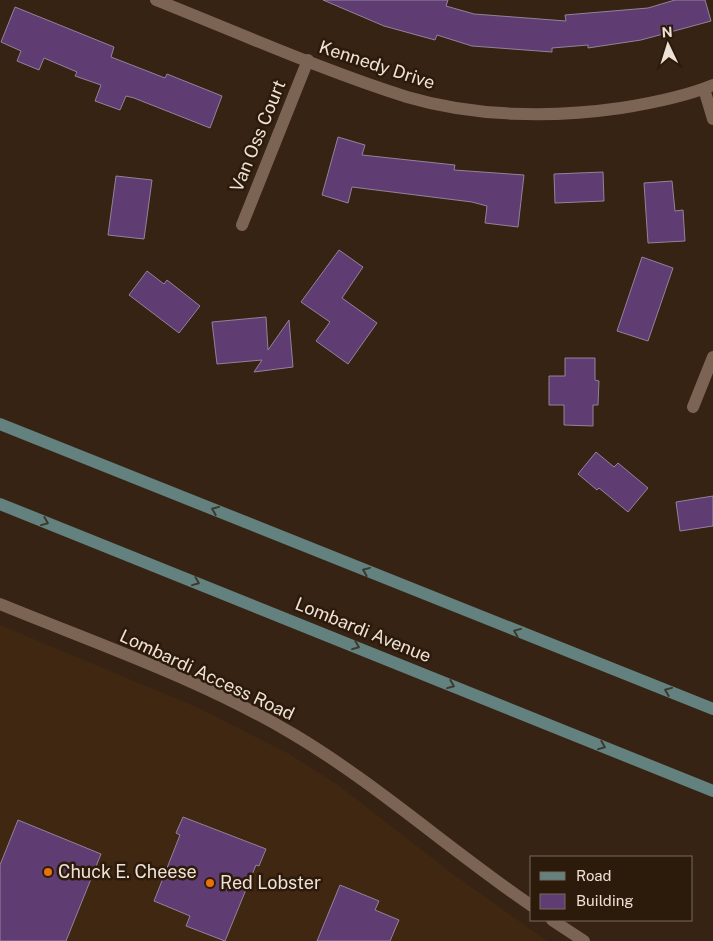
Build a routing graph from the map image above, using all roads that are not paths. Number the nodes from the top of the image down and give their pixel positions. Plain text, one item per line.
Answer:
1 (156, 0) edge
2 (308, 60) junction
3 (708, 87) edge
4 (713, 119) edge
5 (242, 225) dead end
6 (713, 357) edge
7 (693, 407) dead end
8 (0, 424) edge
9 (0, 504) edge
10 (0, 604) edge
11 (713, 709) edge
12 (713, 791) edge
13 (530, 905) edge
14 (554, 921) edge
15 (584, 941) edge

1 - 2 street, Kennedy Drive
2 - 3 street, Kennedy Drive
2 - 5 street, Van Oss Court
3 - 4 street
6 - 7 street
11 -> 8 main road
9 -> 12 main road, Lombardi Avenue
10 - 13 street, Lombardi Access Road
14 - 15 street

